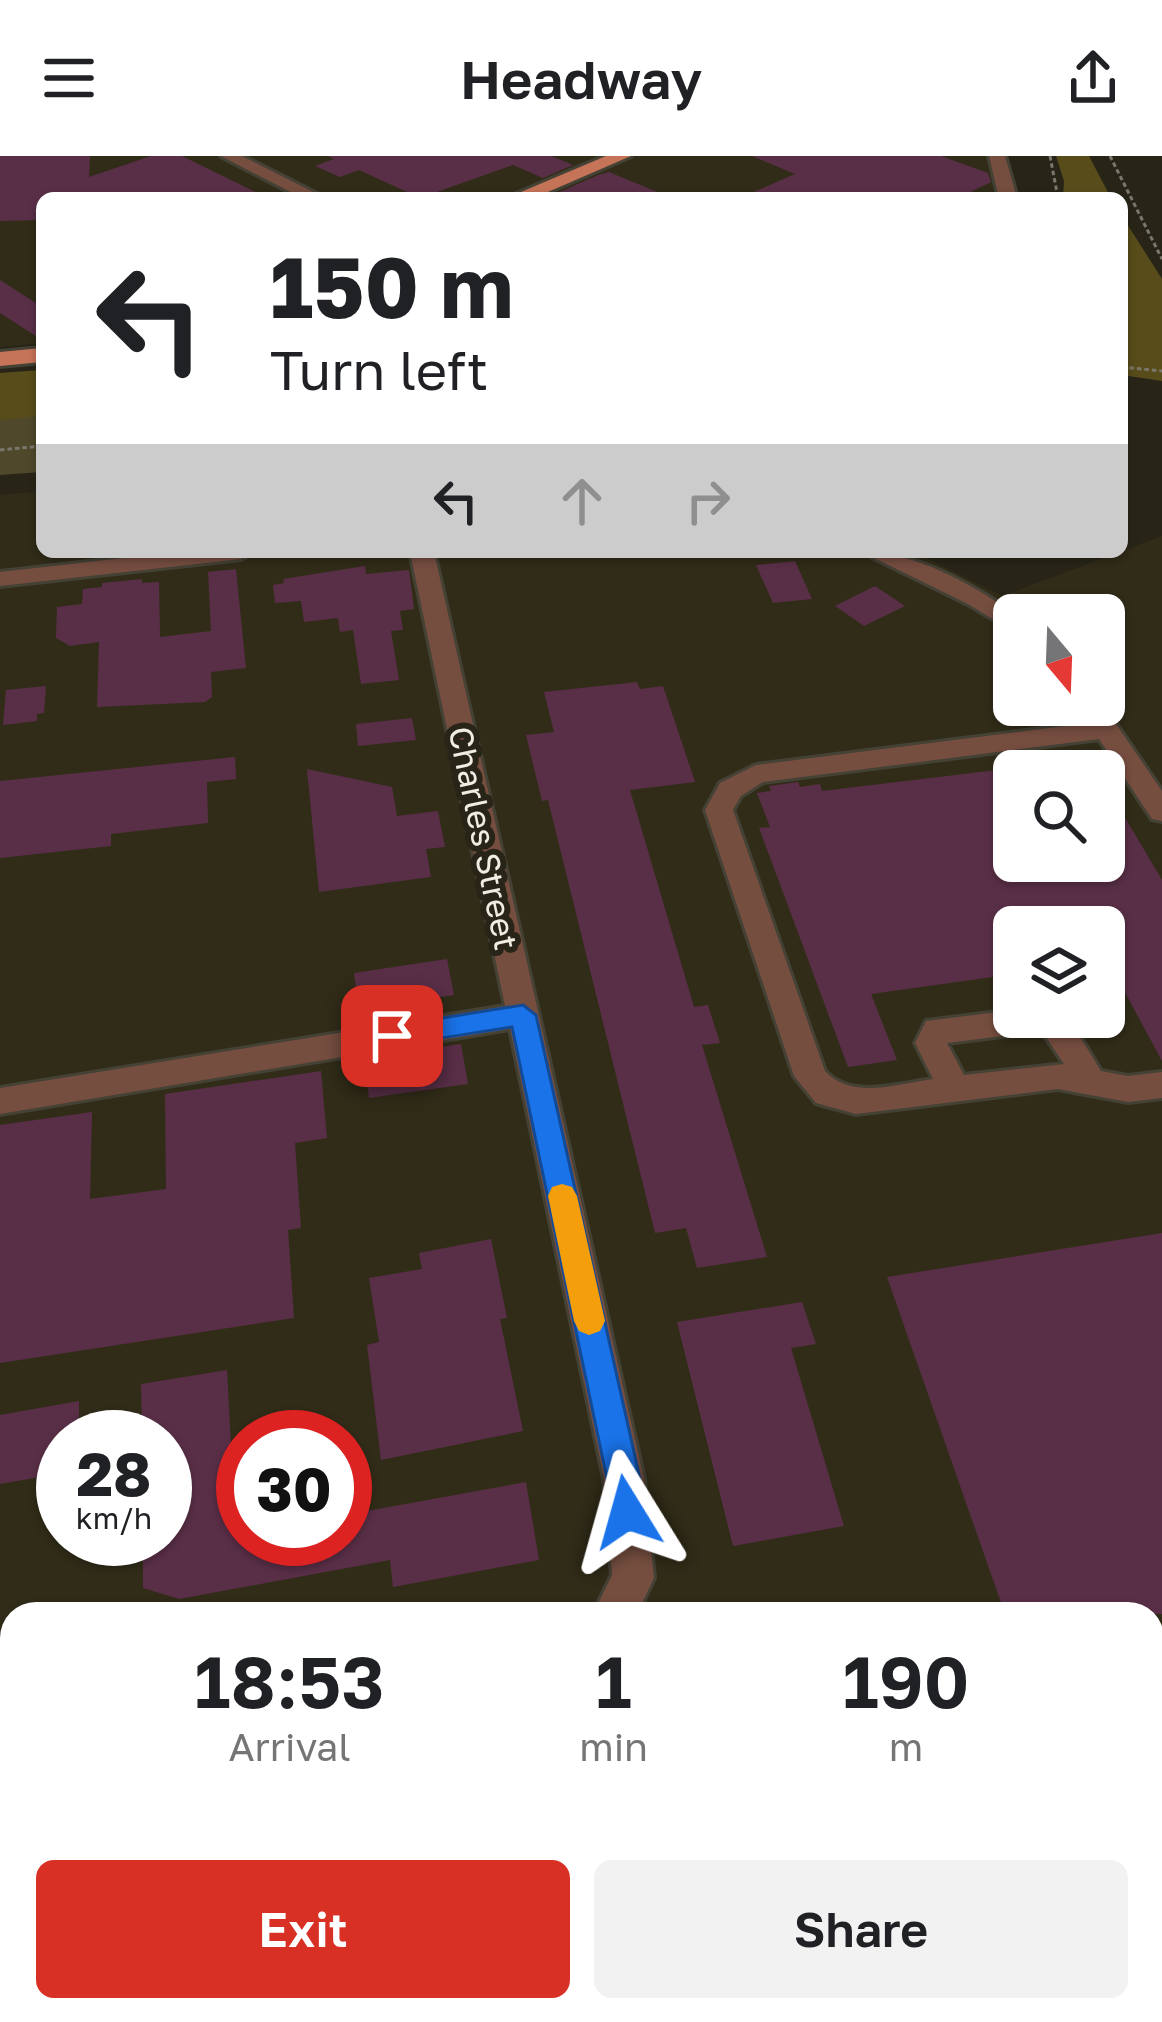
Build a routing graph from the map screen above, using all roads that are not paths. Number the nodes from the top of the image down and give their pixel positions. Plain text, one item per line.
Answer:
1 (229, 156) edge
2 (622, 156) edge
3 (997, 156) edge
4 (304, 192) edge
5 (532, 192) edge
6 (1006, 192) edge
7 (36, 356) edge
8 (0, 359) edge
9 (187, 558) edge
10 (423, 558) edge
11 (887, 558) edge
12 (0, 579) edge
13 (993, 610) edge
14 (1045, 726) edge
15 (1105, 726) edge
16 (1162, 812) edge
17 (523, 1015) junction
18 (1092, 1084) junction
19 (1162, 1085) edge
20 (954, 1088) junction
21 (0, 1101) edge
22 (620, 1602) edge

1 - 4 street
2 - 5 main road
3 - 6 street
7 - 8 main road
9 - 12 street
10 - 17 street, Charles Street
11 - 13 street
14 - 20 street
15 - 16 street
17 - 21 street
17 - 22 street, Charles Street
18 - 19 street
18 - 20 street
18 - 20 street

